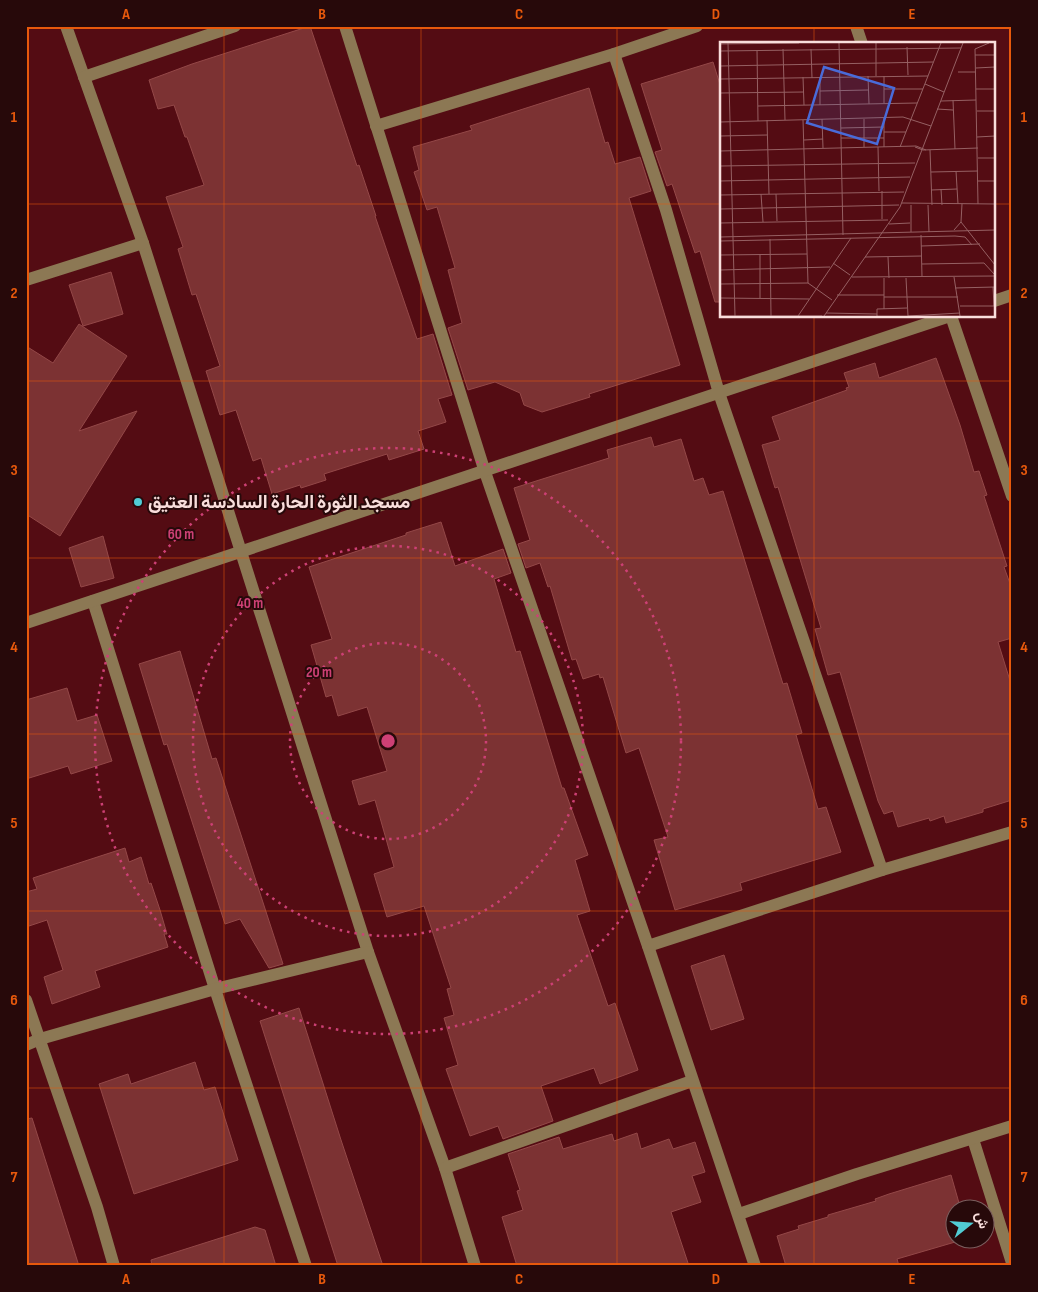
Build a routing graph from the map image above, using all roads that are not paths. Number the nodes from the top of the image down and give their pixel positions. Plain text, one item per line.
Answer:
1 (66, 26) edge
2 (235, 26) edge
3 (345, 26) edge
4 (697, 26) edge
5 (856, 26) edge
6 (861, 42) edge
7 (614, 54) junction
8 (84, 77) junction
9 (376, 126) junction
10 (143, 243) junction
11 (26, 280) edge
12 (1012, 295) edge
13 (996, 300) edge
14 (944, 318) edge
15 (951, 318) edge
16 (719, 393) junction
17 (484, 470) junction
18 (1012, 496) edge
19 (242, 552) junction
20 (93, 601) junction
21 (26, 623) edge
22 (1012, 832) edge
23 (882, 870) junction
24 (648, 946) junction
25 (368, 952) junction
26 (215, 989) junction
27 (26, 1000) edge
28 (40, 1039) junction
29 (26, 1045) edge
30 (692, 1081) junction
31 (1012, 1126) edge
32 (973, 1139) junction
33 (445, 1168) junction
34 (739, 1214) junction
35 (1012, 1263) edge
36 (114, 1266) edge
37 (306, 1266) edge
38 (475, 1266) edge
39 (755, 1266) edge

1 - 8 street
2 - 8 street
3 - 9 street
4 - 7 street
5 - 6 street
7 - 9 street
7 - 16 street
8 - 10 street
9 - 17 street
10 - 11 street
10 - 19 street
12 - 13 street
14 - 16 street
15 - 18 street
16 - 17 street
16 - 23 street
17 - 19 street
17 - 24 street
19 - 20 street
19 - 25 street
20 - 21 street
20 - 26 street
22 - 23 street
23 - 24 street
24 - 30 street
25 - 26 street
25 - 33 street
26 - 28 street
26 - 37 street
27 - 28 street
28 - 29 street
28 - 36 street
30 - 33 street
30 - 34 street
31 - 32 street
32 - 34 street
32 - 35 street
33 - 38 street
34 - 39 street

